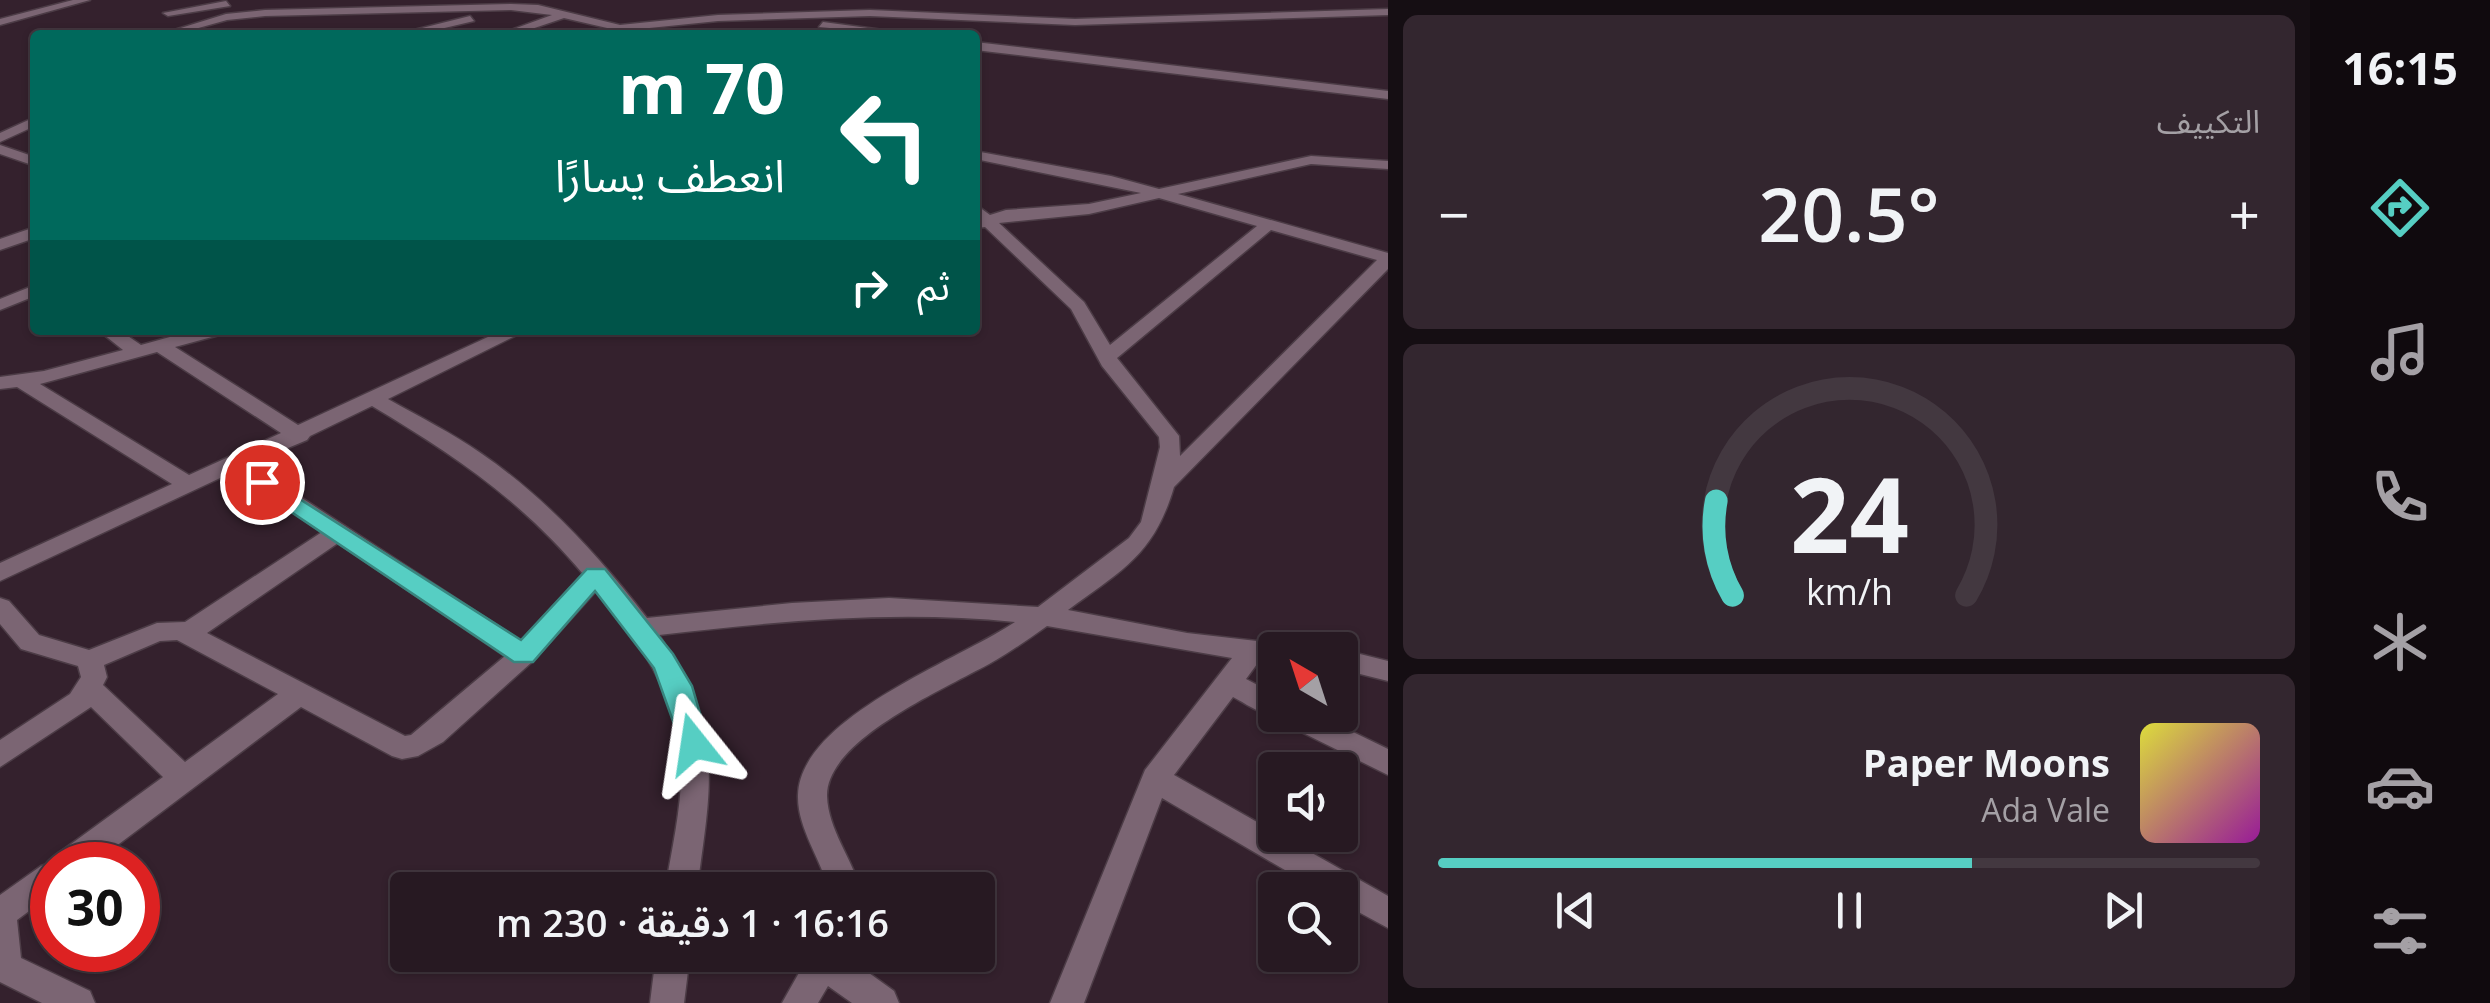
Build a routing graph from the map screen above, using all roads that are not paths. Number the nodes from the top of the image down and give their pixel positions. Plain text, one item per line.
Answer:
1 (85, 0) edge
2 (159, 0) edge
3 (254, 0) edge
4 (454, 0) edge
5 (1315, 0) edge
6 (1235, 4) dead end
7 (525, 7) junction
8 (389, 11) junction
9 (1388, 12) edge
10 (168, 13) junction
11 (565, 14) junction
12 (1279, 15) junction
13 (774, 16) junction
14 (0, 22) edge
15 (581, 26) edge
16 (176, 30) edge
17 (188, 30) edge
18 (422, 30) edge
19 (518, 30) edge
20 (865, 30) edge
21 (980, 47) edge
22 (1388, 95) edge
23 (30, 123) edge
24 (0, 138) edge
25 (0, 150) edge
26 (980, 156) edge
27 (30, 160) edge
28 (1388, 164) edge
29 (1156, 192) junction
30 (980, 218) edge
31 (980, 219) edge
32 (1269, 224) junction
33 (30, 234) edge
34 (0, 244) edge
35 (1388, 259) edge
36 (30, 292) edge
37 (0, 305) edge
38 (115, 335) edge
39 (197, 335) edge
40 (508, 335) edge
41 (159, 345) junction
42 (136, 351) junction
43 (1107, 357) junction
44 (11, 382) edge
45 (376, 400) junction
46 (300, 436) junction
47 (237, 465) junction
48 (1164, 485) junction
49 (191, 486) junction
50 (336, 533) junction
51 (0, 573) edge
52 (596, 575) junction
53 (0, 607) edge
54 (1042, 616) junction
55 (640, 628) junction
56 (188, 633) junction
57 (1258, 650) edge
58 (523, 655) junction
59 (1258, 655) edge
60 (90, 660) junction
61 (1358, 664) edge
62 (1388, 671) edge
63 (1228, 682) junction
64 (90, 689) junction
65 (301, 692) junction
66 (1258, 697) edge
67 (1327, 732) edge
68 (0, 754) edge
69 (1388, 763) edge
70 (1155, 779) junction
71 (185, 780) junction
72 (100, 842) edge
73 (683, 872) edge
74 (838, 872) edge
75 (30, 892) edge
76 (1388, 913) edge
77 (0, 914) edge
78 (671, 972) edge
79 (817, 972) edge
80 (841, 972) edge
81 (2, 974) edge
82 (78, 1003) edge
83 (667, 1003) edge
84 (798, 1003) edge
85 (882, 1003) edge
86 (1068, 1003) edge

1 - 14 street
2 - 10 street
3 - 10 street
4 - 8 street
5 - 12 street
6 - 12 street
7 - 8 street
7 - 11 street
7 - 18 street
8 - 17 street
9 - 12 street
10 - 16 street
11 - 15 street
11 - 19 street
12 - 13 street
13 - 15 street
13 - 20 street
21 - 22 street
23 - 24 street
25 - 27 street
26 - 29 street
28 - 29 street
29 - 30 street
29 - 32 street
31 - 43 street
32 - 35 street
32 - 43 street
33 - 34 street
35 - 48 street
36 - 37 street
38 - 42 street
39 - 41 street
40 - 45 street
41 - 42 street
41 - 46 street
42 - 44 street
43 - 48 street
44 - 49 street
45 - 46 street
45 - 52 street
46 - 47 street
47 - 49 street
47 - 50 street
48 - 54 street
49 - 51 street
50 - 56 street
50 - 58 street
52 - 55 street
52 - 58 street
53 - 60 street
54 - 55 street
54 - 57 street
54 - 74 street
55 - 73 street
56 - 60 street
56 - 65 street
58 - 65 street
59 - 63 street
60 - 64 street
61 - 62 street
63 - 66 street
63 - 70 street
64 - 68 street
64 - 71 street
65 - 71 street
67 - 69 street
70 - 76 street
70 - 86 street
71 - 72 street
75 - 77 street
77 - 81 street
78 - 83 street
79 - 84 street
80 - 85 street
81 - 82 street

